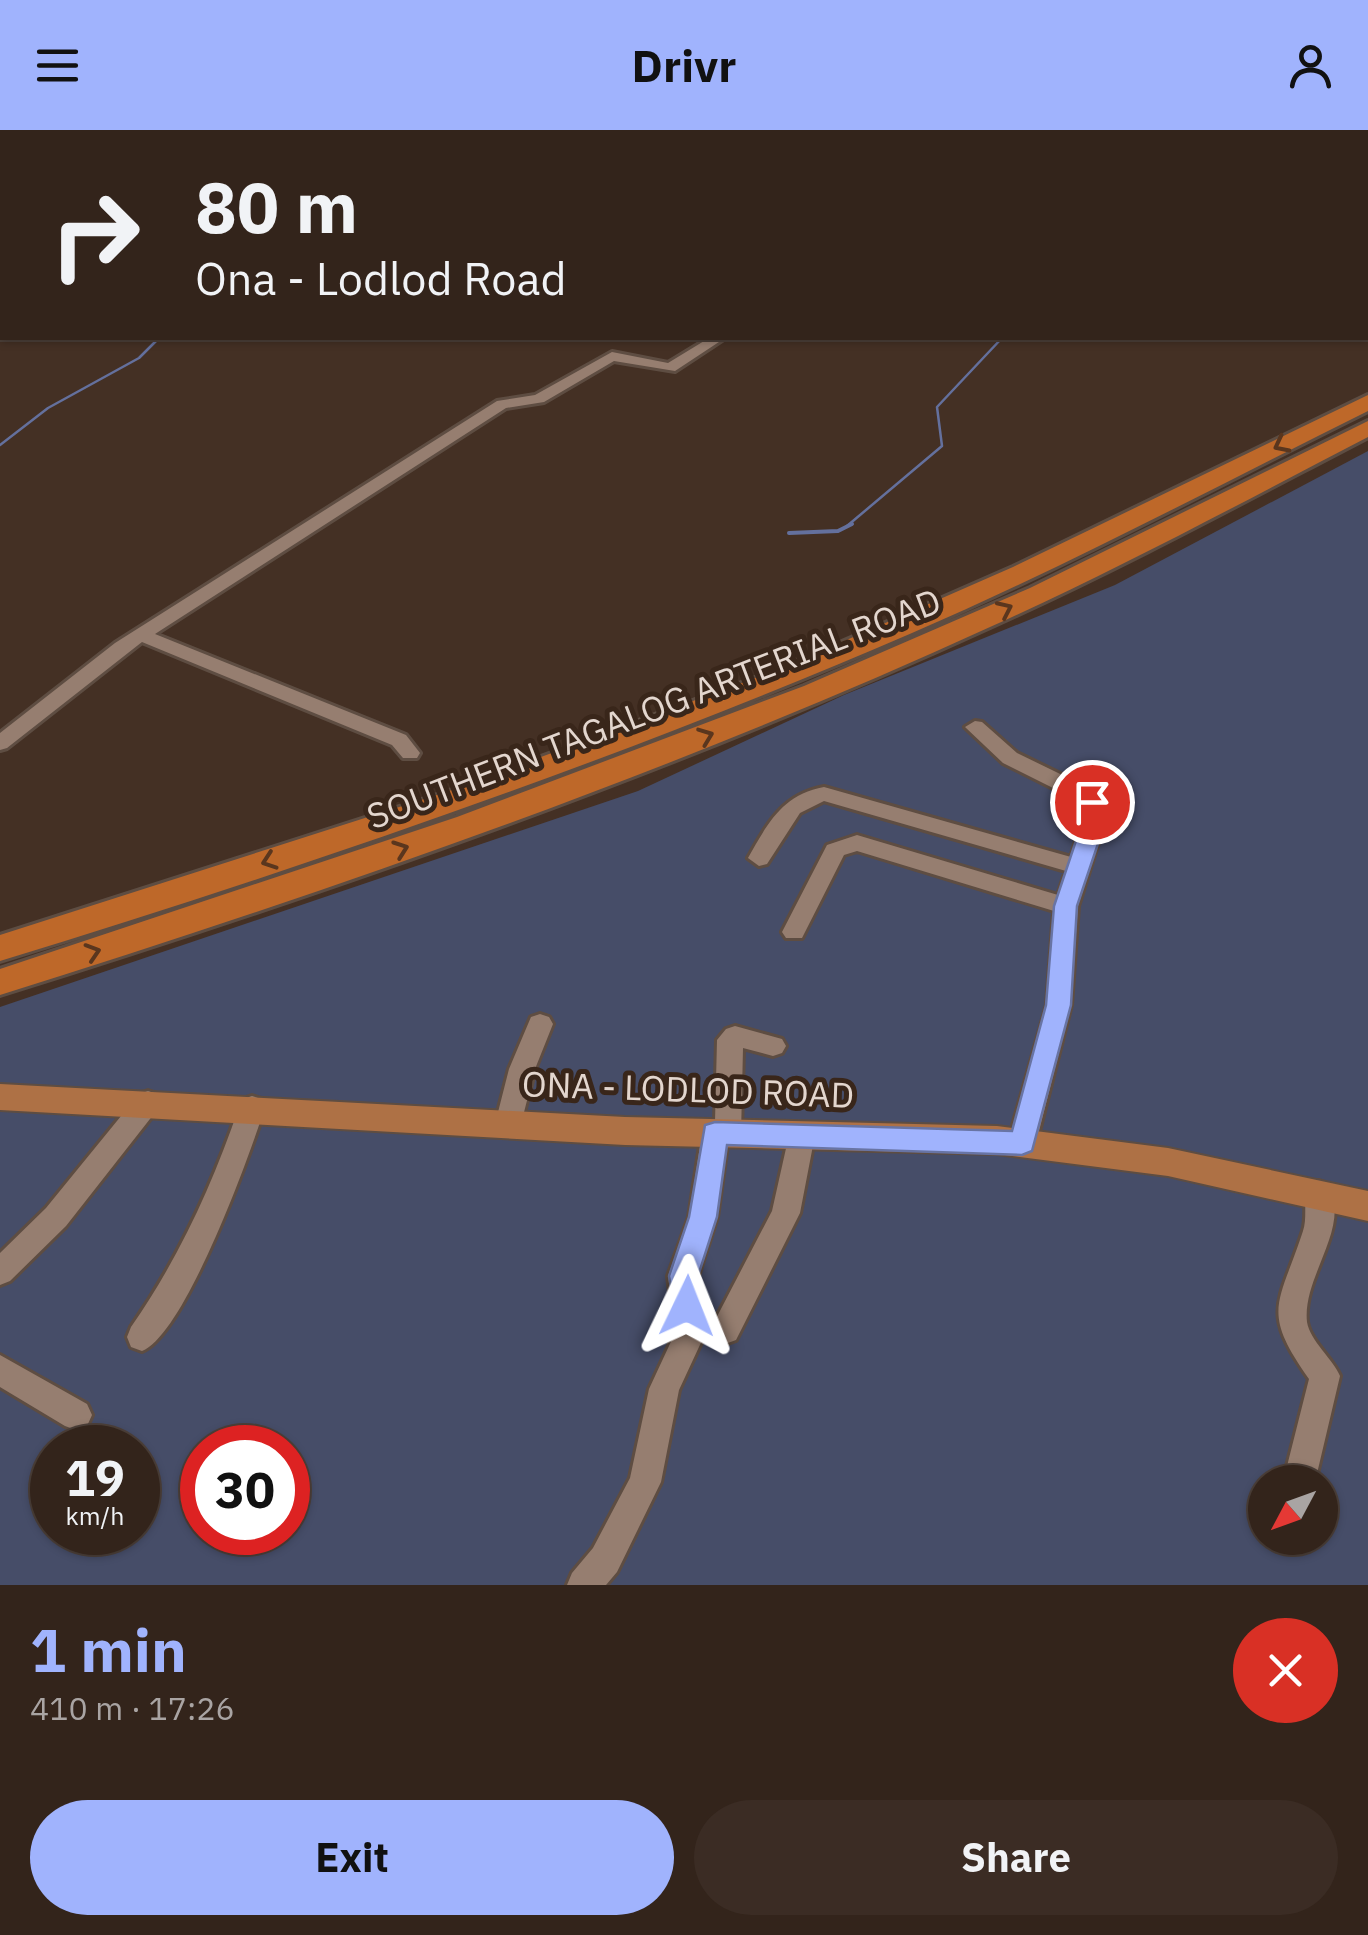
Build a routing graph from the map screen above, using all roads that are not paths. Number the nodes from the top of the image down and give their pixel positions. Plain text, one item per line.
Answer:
1 (715, 340) edge
2 (1368, 402) edge
3 (1368, 428) edge
4 (141, 636) junction
5 (976, 727) dead end
6 (0, 743) edge
7 (410, 753) dead end
8 (760, 858) dead end
9 (1078, 867) junction
10 (1066, 906) junction
11 (794, 932) dead end
12 (0, 948) edge
13 (0, 982) edge
14 (540, 1024) dead end
15 (773, 1046) dead end
16 (0, 1097) edge
17 (148, 1102) junction
18 (252, 1107) junction
19 (508, 1124) junction
20 (722, 1134) junction
21 (802, 1136) junction
22 (1022, 1143) junction
23 (1319, 1193) junction
24 (1368, 1206) edge
25 (0, 1272) edge
26 (726, 1330) dead end
27 (142, 1337) dead end
28 (0, 1370) edge
29 (76, 1416) dead end
30 (1303, 1465) edge
31 (584, 1585) edge

1 - 4 street
2 -> 12 highway, SOUTHERN TAGALOG ARTERIAL ROAD
13 -> 3 highway, SOUTHERN TAGALOG ARTERIAL ROAD
4 - 6 street
4 - 7 street
5 - 9 street
8 - 9 street
9 - 10 street
10 - 11 street
10 - 22 street
14 - 19 street
15 - 20 street
16 - 17 main road, ONA - LODLOD ROAD
17 - 18 main road, ONA - LODLOD ROAD
17 - 25 street
18 - 19 main road, ONA - LODLOD ROAD
18 - 27 street
19 - 20 main road, ONA - LODLOD ROAD
20 - 21 main road, ONA - LODLOD ROAD
20 - 31 street
21 - 22 main road, ONA - LODLOD ROAD
21 - 26 street
22 - 23 main road, ONA - LODLOD ROAD
23 - 24 main road, ONA - LODLOD ROAD
23 - 30 street
28 - 29 street

